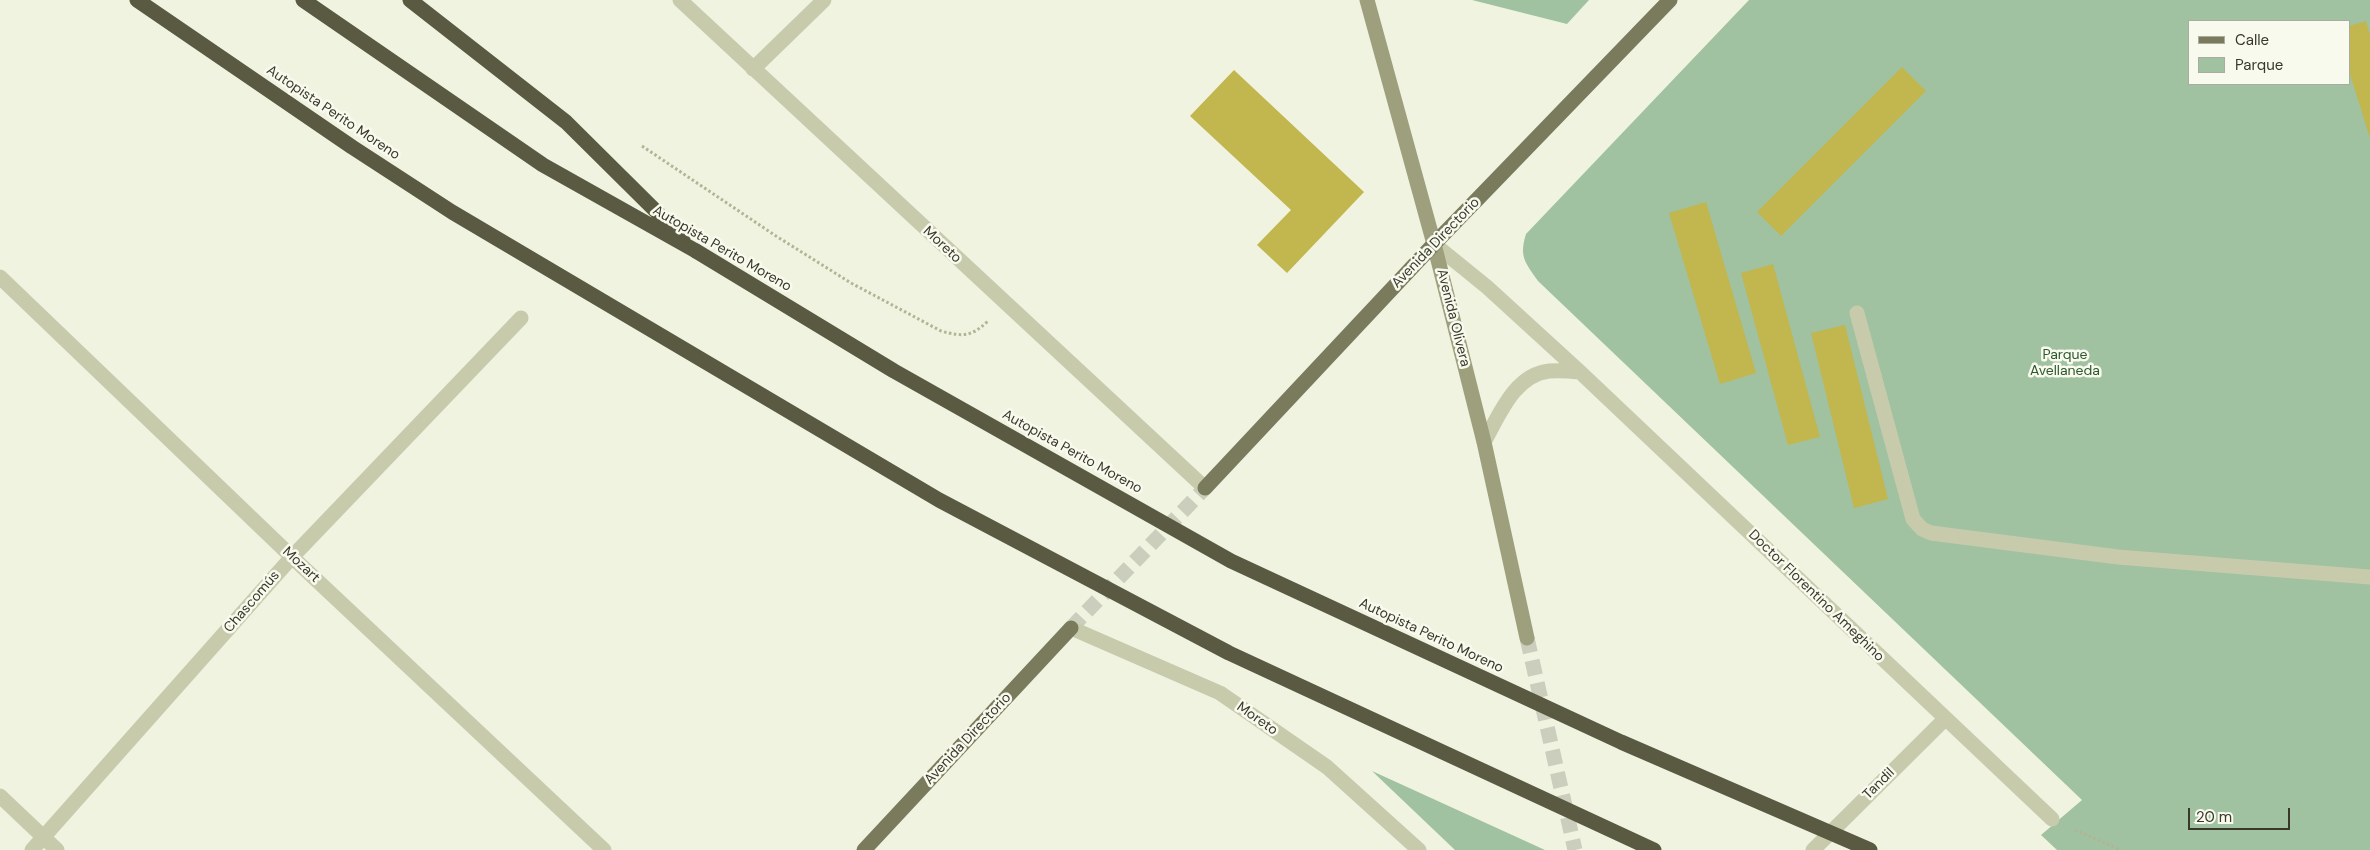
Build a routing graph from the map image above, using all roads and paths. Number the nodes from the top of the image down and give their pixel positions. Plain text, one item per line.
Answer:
1 (137, 0) edge
2 (303, 0) edge
3 (410, 0) edge
4 (680, 0) edge
5 (824, 0) edge
6 (1670, 0) edge
7 (1367, 1) edge
8 (753, 69) junction
9 (642, 146) dead end
10 (1434, 244) junction
11 (696, 251) junction
12 (0, 277) edge
13 (1006, 305) junction
14 (1857, 313) dead end
15 (521, 318) dead end
16 (1580, 372) junction
17 (1484, 442) junction
18 (1205, 488) joint
19 (292, 556) junction
20 (2370, 578) edge
21 (1071, 628) joint
22 (1528, 638) tunnel mouth
23 (1945, 719) junction
24 (0, 796) edge
25 (2052, 819) joint
26 (44, 838) junction
27 (32, 850) edge
28 (57, 850) edge
29 (604, 850) edge
30 (864, 850) edge
31 (1419, 850) edge
32 (1654, 850) edge
33 (1813, 850) edge
34 (1870, 850) edge
35 (2120, 850) edge

1 - 32 highway, Autopista Perito Moreno, bridge
2 - 11 highway, Autopista Perito Moreno
3 - 11 highway
4 - 8 street, Moreto
5 - 8 street
6 - 10 main road, Avenida Directorio
7 - 10 main road, Avenida Olivera
8 - 13 street, Moreto
9 - 13 path
10 - 16 street, Doctor Florentino Ameghino
10 - 17 main road, Avenida Olivera
10 - 18 main road, Avenida Directorio
11 - 34 highway, Autopista Perito Moreno, bridge
12 - 19 street, Mozart
13 - 18 street, Moreto
14 - 20 street
15 - 19 street, Chascomús
16 - 17 street
16 - 23 street, Doctor Florentino Ameghino
17 - 22 main road, Avenida Olivera
19 - 26 street, Chascomús
19 - 29 street, Mozart
21 - 30 main road, Avenida Directorio
21 - 31 street, Moreto
23 - 25 street, Doctor Florentino Ameghino
23 - 33 street, Tandil
24 - 26 street
25 - 35 path
26 - 27 street, Chascomús
26 - 28 street

